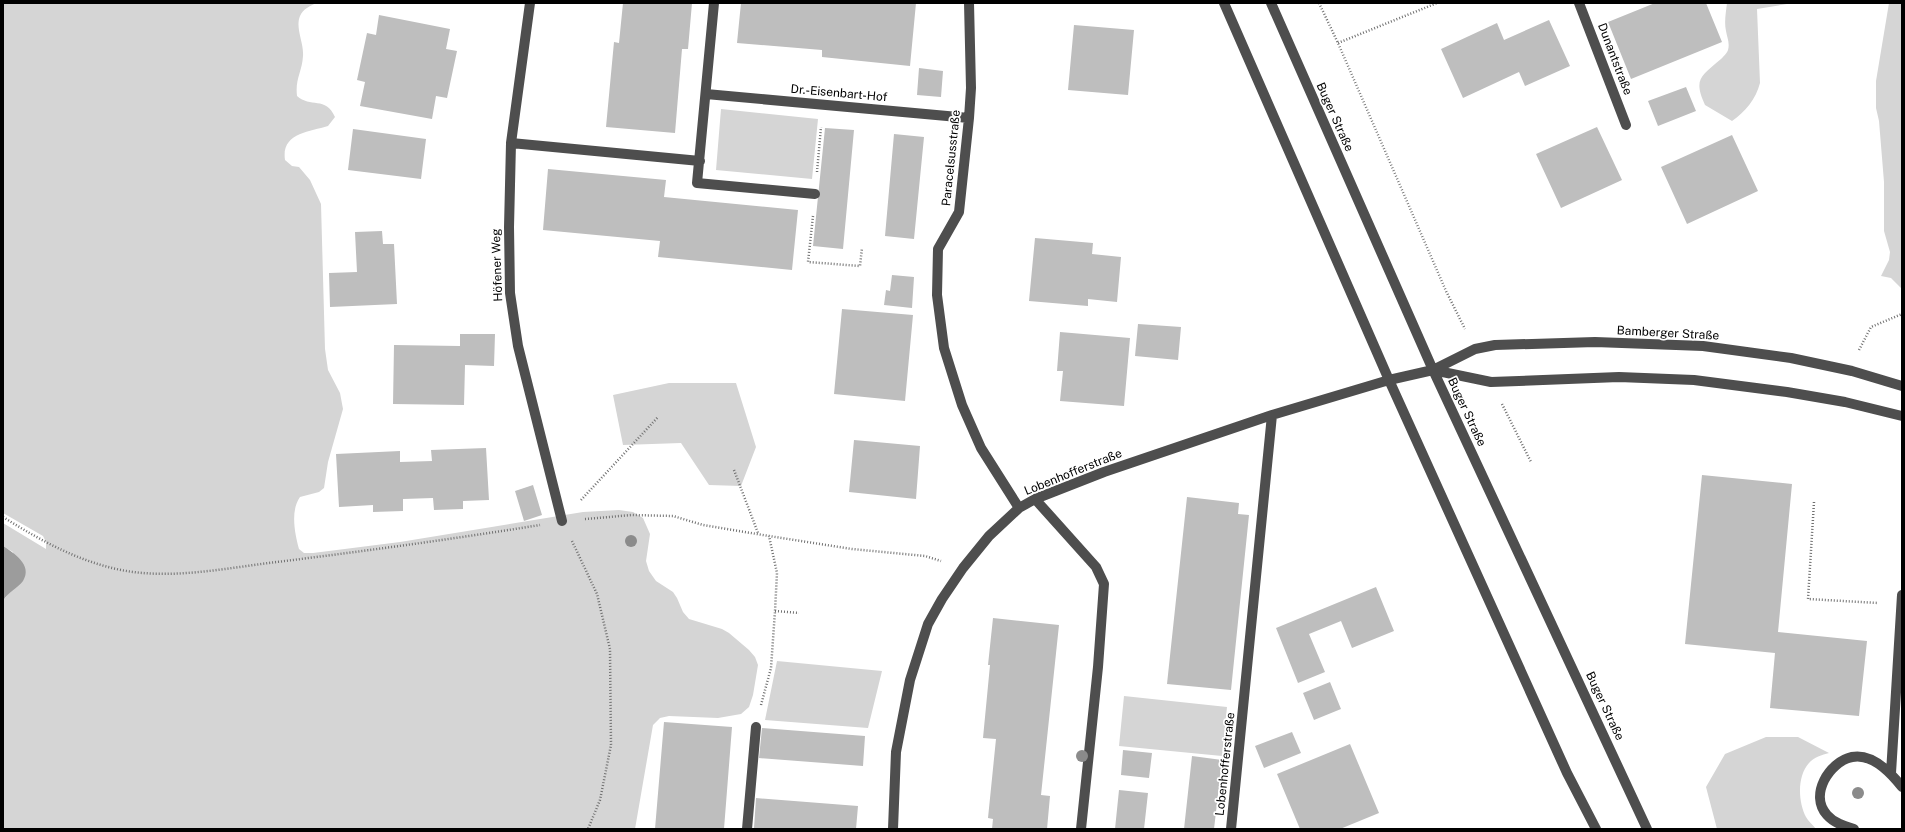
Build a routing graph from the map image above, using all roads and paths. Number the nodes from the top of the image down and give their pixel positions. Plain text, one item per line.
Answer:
1 (530, 3) edge
2 (714, 3) edge
3 (969, 3) edge
4 (1224, 3) edge
5 (1271, 3) edge
6 (1319, 3) edge
7 (1436, 3) edge
8 (1579, 3) edge
9 (1338, 43) junction
10 (706, 94) junction
11 (969, 118) junction
12 (1626, 125) dead end
13 (511, 143) junction
14 (700, 161) junction
15 (815, 194) dead end
16 (1446, 291) dead end
17 (1433, 370) junction
18 (1390, 380) junction
19 (1902, 386) edge
20 (1272, 415) junction
21 (1902, 416) edge
22 (658, 417) dead end
23 (734, 470) dead end
24 (1035, 499) junction
25 (1814, 502) dead end
26 (1018, 508) junction
27 (3, 517) edge
28 (562, 521) junction
29 (758, 534) junction
30 (769, 536) junction
31 (963, 568) junction
32 (1902, 600) edge
33 (775, 611) junction
34 (799, 613) dead end
35 (756, 727) joint
36 (1891, 773) junction
37 (1902, 788) edge
38 (588, 829) edge
39 (748, 829) edge
40 (893, 829) edge
41 (1081, 829) edge
42 (1232, 829) edge
43 (1596, 829) edge
44 (1647, 829) edge
45 (1854, 829) edge

1 - 13 street, Höfener Weg
2 - 10 street
3 - 11 street, Paracelsusstraße
4 - 18 street
5 - 17 street, Buger Straße
6 - 9 path
7 - 9 path
8 - 12 street, Dunantstraße
9 - 16 path
10 - 11 street, Dr.-Eisenbart-Hof
10 - 14 street
11 - 26 street, Paracelsusstraße
13 - 14 street
13 - 28 street, Höfener Weg
14 - 15 street
17 - 18 street, Bamberger Straße
17 - 19 street, Bamberger Straße
17 - 21 street, Bamberger Straße
17 - 44 street, Buger Straße
18 - 20 street, Lobenhofferstraße
18 - 43 street
20 - 24 street, Lobenhofferstraße
20 - 42 street, Lobenhofferstraße
22 - 28 path
23 - 29 path
24 - 26 street, Lobenhofferstraße
24 - 41 street
25 - 32 path
26 - 31 street, Lobenhofferstraße
27 - 28 path
28 - 29 path
28 - 38 path
29 - 30 path
30 - 31 path
30 - 33 path
31 - 40 street, Lobenhofferstraße
32 - 36 street
33 - 34 path
33 - 35 path
35 - 39 street
36 - 37 street
36 - 45 street

